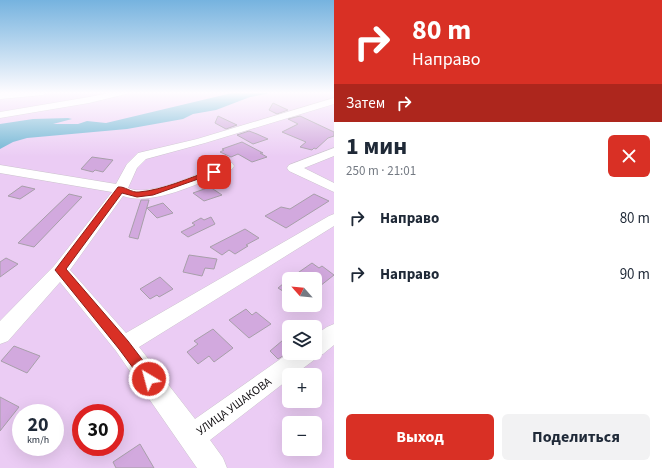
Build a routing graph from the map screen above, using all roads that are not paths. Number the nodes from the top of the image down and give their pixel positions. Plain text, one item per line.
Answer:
1 (291, 114) edge
2 (334, 152) edge
3 (228, 166) dead end
4 (0, 169) edge
5 (334, 188) edge
6 (121, 189) junction
7 (334, 219) edge
8 (60, 270) junction
9 (334, 333) edge
10 (0, 335) edge
11 (322, 342) edge
12 (124, 345) junction
13 (296, 360) edge
14 (192, 437) junction
15 (214, 468) edge

1 - 6 street
2 - 5 street
3 - 6 street
4 - 6 street
6 - 8 street
7 - 12 street
8 - 10 street
8 - 12 street
9 - 11 street
12 - 14 street
13 - 14 street, УЛИЦА УШАКОВА
14 - 15 street, УЛИЦА УШАКОВА

